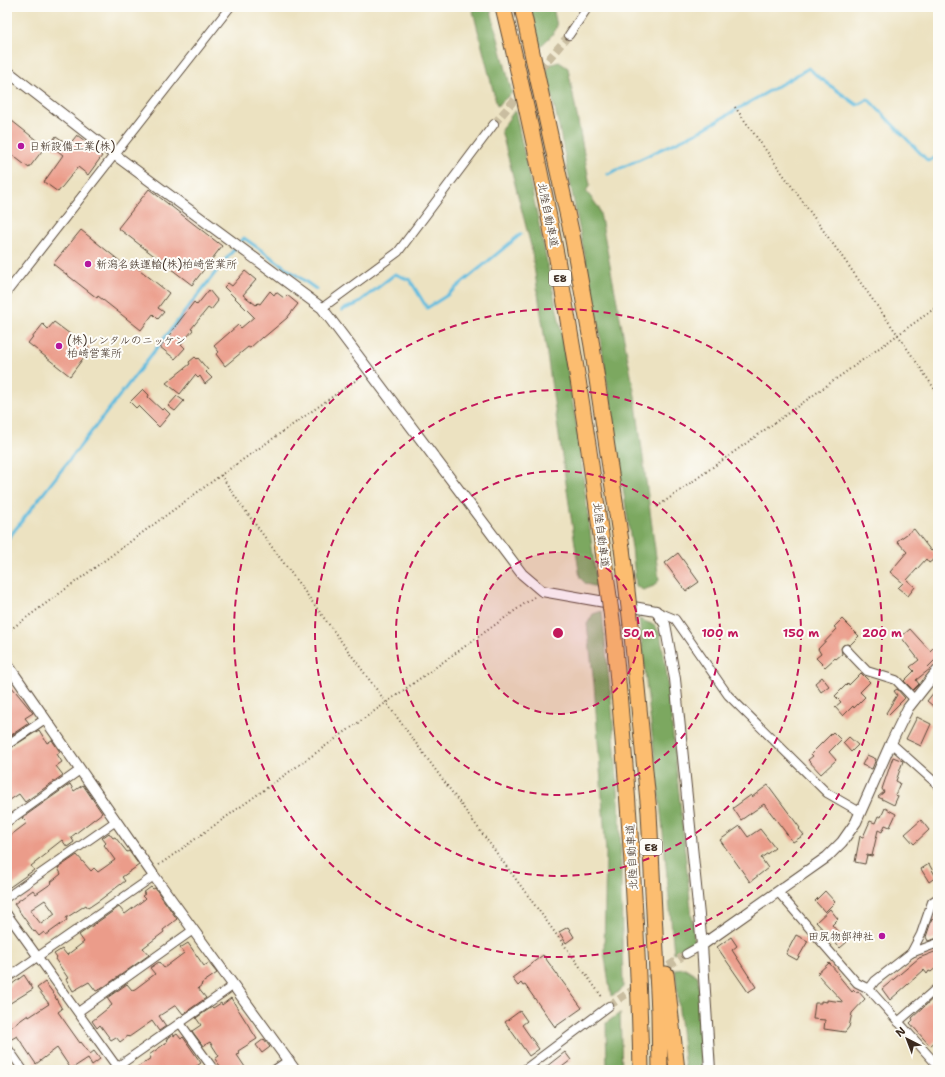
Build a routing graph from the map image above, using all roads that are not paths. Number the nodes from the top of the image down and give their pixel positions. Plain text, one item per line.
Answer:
1 (230, 7) edge
2 (503, 7) edge
3 (522, 7) edge
4 (588, 7) edge
5 (569, 35) tunnel mouth
6 (7, 71) edge
7 (494, 124) tunnel mouth
8 (115, 155) junction
9 (7, 292) edge
10 (322, 308) junction
11 (656, 611) junction
12 (846, 649) dead end
13 (7, 664) edge
14 (938, 670) edge
15 (915, 700) junction
16 (45, 719) junction
17 (891, 743) junction
18 (7, 746) edge
19 (80, 770) junction
20 (938, 785) edge
21 (649, 812) junction
22 (860, 812) junction
23 (116, 820) junction
24 (7, 822) edge
25 (152, 873) junction
26 (778, 892) junction
27 (7, 897) edge
28 (938, 898) edge
29 (7, 914) edge
30 (636, 921) junction
31 (193, 930) junction
32 (938, 943) edge
33 (702, 945) junction
34 (911, 953) junction
35 (686, 954) tunnel mouth
36 (37, 956) junction
37 (7, 978) edge
38 (234, 986) junction
39 (938, 987) edge
40 (869, 989) junction
41 (609, 1006) tunnel mouth
42 (78, 1012) junction
43 (898, 1022) junction
44 (180, 1023) junction
45 (7, 1047) edge
46 (289, 1061) junction
47 (938, 1066) edge
48 (117, 1068) edge
49 (23, 1070) edge
50 (214, 1070) edge
51 (276, 1070) edge
52 (295, 1070) edge
53 (524, 1070) edge
54 (635, 1070) edge
55 (641, 1070) edge
56 (660, 1070) edge
57 (678, 1070) edge
58 (710, 1070) edge

1 - 8 street
2 - 30 highway, 北陸自動車道 / E8, bridge
3 - 21 highway, 北陸自動車道 / E8, bridge
4 - 5 street
6 - 8 street
7 - 10 street
8 - 9 street
8 - 10 street
10 - 11 street
11 - 22 street
11 - 33 street
12 - 15 street
13 - 16 street
14 - 15 street
15 - 17 street
16 - 18 street
16 - 19 street
17 - 20 street
17 - 22 street
19 - 23 street
19 - 24 street
21 - 56 highway, 北陸自動車道 / E8
21 - 57 highway
22 - 26 street
23 - 25 street
23 - 27 street
25 - 31 street
25 - 36 street
26 - 33 street
26 - 40 street
28 - 34 street
29 - 36 street
30 - 54 highway
30 - 55 highway, 北陸自動車道 / E8
31 - 38 street
31 - 42 street
32 - 34 street
33 - 35 street
33 - 58 street
34 - 40 street
36 - 37 street
36 - 42 street
38 - 44 street
38 - 46 street
39 - 43 street
40 - 43 street
41 - 53 street
42 - 48 street
43 - 47 street
44 - 48 street
44 - 50 street
45 - 49 street
46 - 51 street
46 - 52 street

